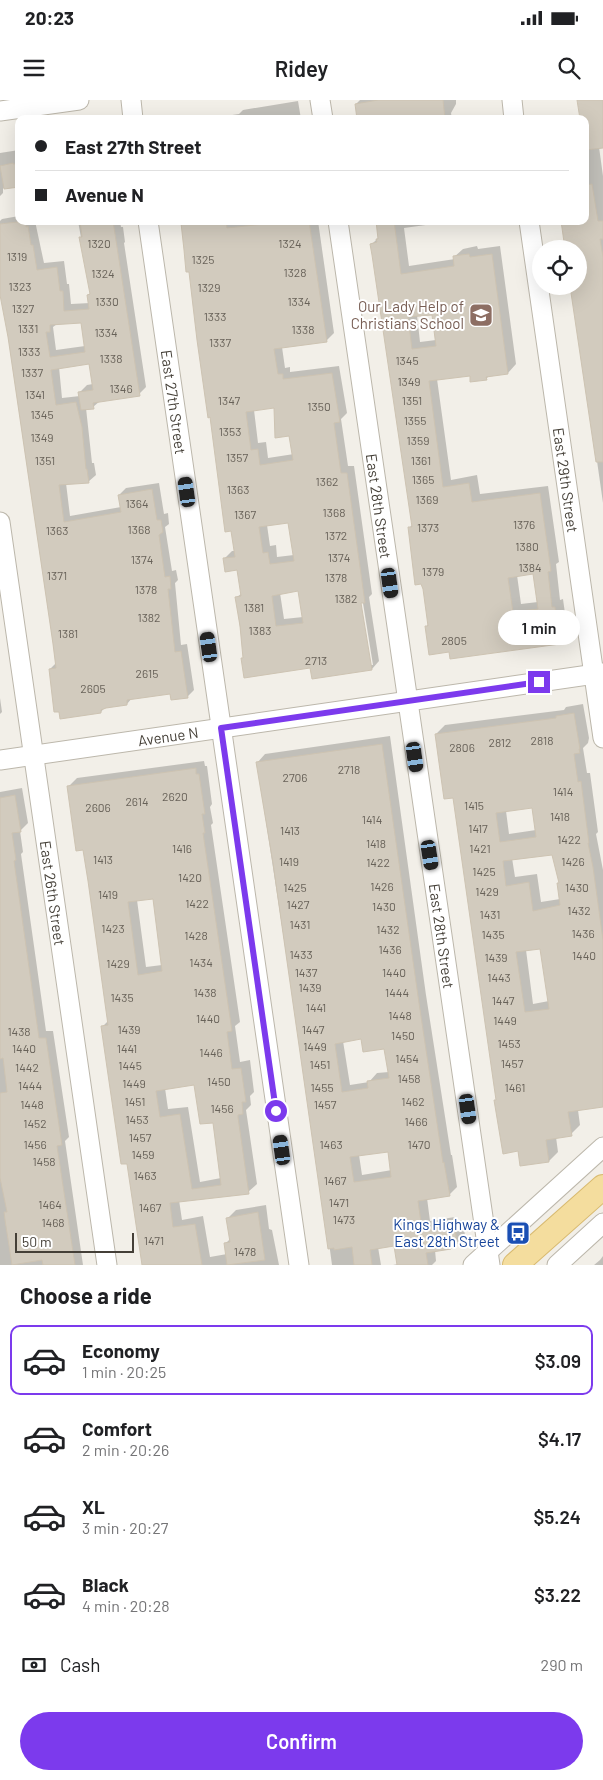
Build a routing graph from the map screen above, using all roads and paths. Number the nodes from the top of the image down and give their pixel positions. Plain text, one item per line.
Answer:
1 (79, 100) edge
2 (130, 100) edge
3 (320, 100) edge
4 (512, 100) edge
5 (0, 112) edge
6 (132, 115) edge
7 (322, 115) edge
8 (514, 115) edge
9 (149, 225) edge
10 (339, 225) edge
11 (530, 225) edge
12 (0, 522) edge
13 (598, 674) edge
14 (407, 702) junction
15 (221, 728) junction
16 (603, 738) edge
17 (34, 755) junction
18 (0, 760) edge
19 (603, 1147) edge
20 (603, 1187) edge
21 (603, 1223) edge
22 (490, 1258) edge
23 (106, 1265) edge
24 (299, 1265) edge
25 (473, 1265) edge
26 (515, 1265) edge
27 (557, 1265) edge

1 - 5 street
2 - 6 street
3 - 7 street
4 - 8 street
9 - 15 street, East 27th Street
10 - 14 street, East 28th Street
11 - 13 street, East 29th Street
12 - 17 street, East 26th Street
13 - 14 street, Avenue N
13 - 16 street, East 29th Street
14 - 15 street, Avenue N
14 - 22 street, East 28th Street
15 - 17 street, Avenue N
15 - 24 street, East 27th Street
17 - 18 street, Avenue N
17 - 23 street, East 26th Street
19 - 22 street
20 - 26 main road
21 - 27 street
22 - 25 street

